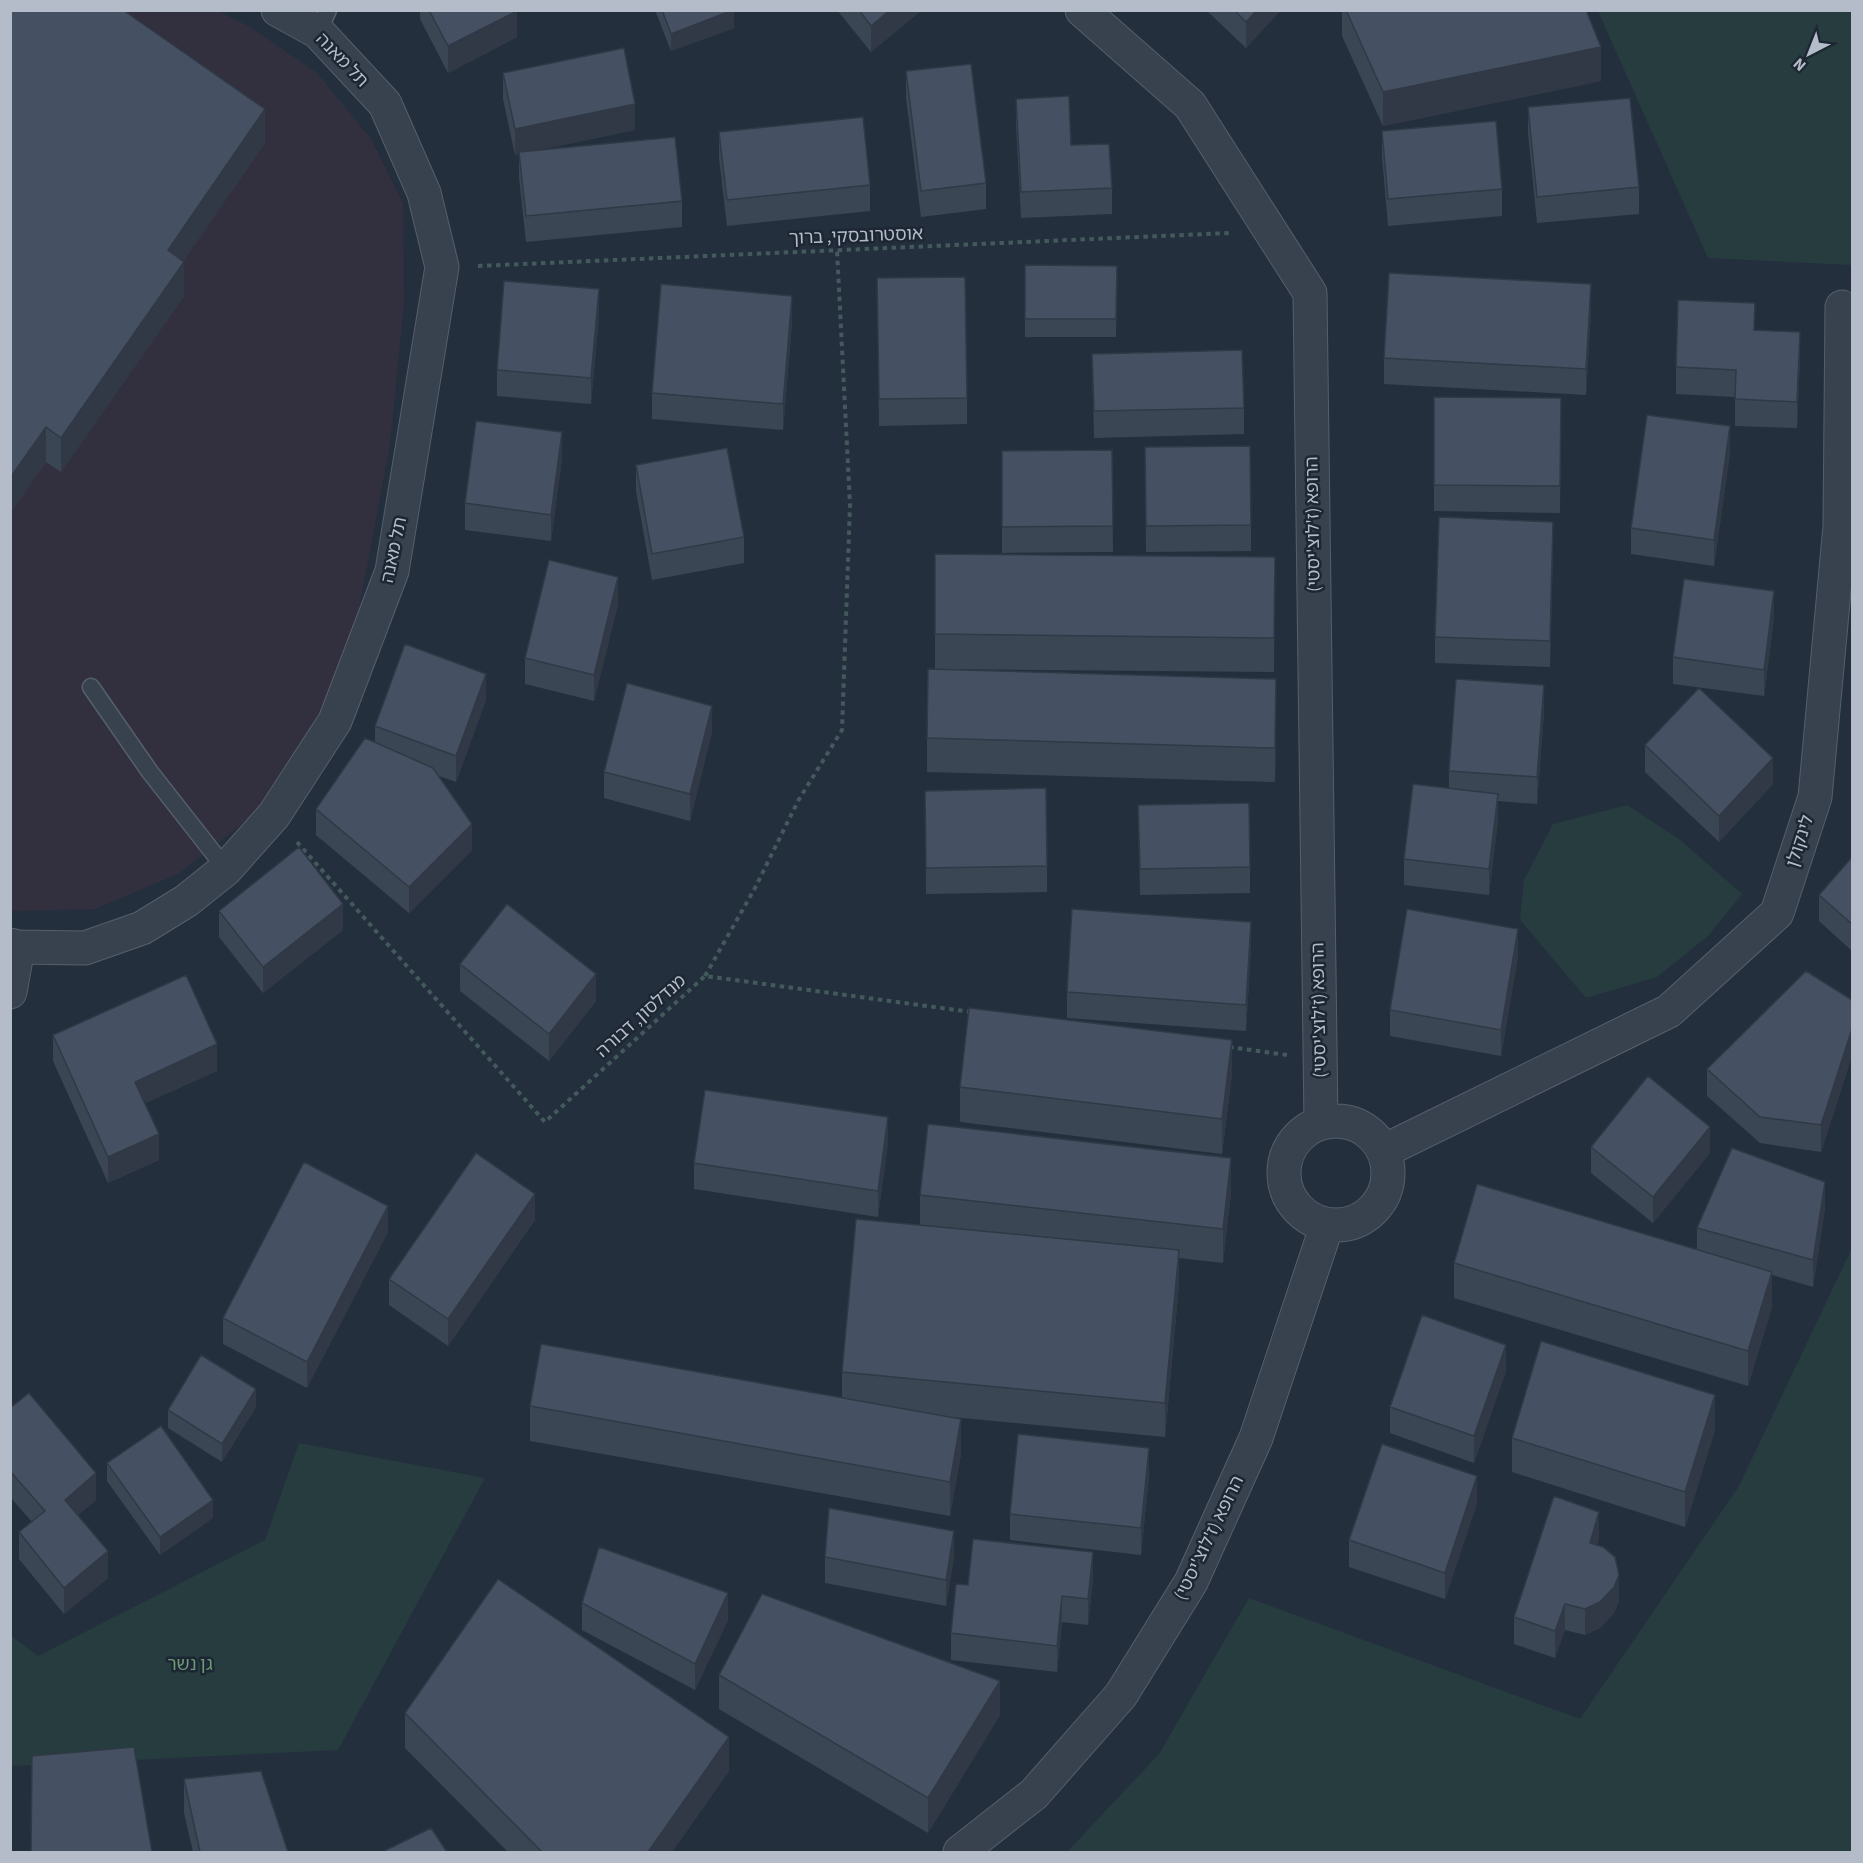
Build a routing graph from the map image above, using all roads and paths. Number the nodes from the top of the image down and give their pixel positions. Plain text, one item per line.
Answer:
1 (278, 10) edge
2 (1082, 10) edge
3 (323, 21) edge
4 (1271, 232) junction
5 (837, 250) junction
6 (442, 267) junction
7 (1842, 307) dead end
8 (91, 687) dead end
9 (274, 815) junction
10 (226, 869) junction
11 (14, 946) edge
12 (705, 976) junction
13 (10, 992) edge
14 (977, 1013) edge
15 (1225, 1046) edge
16 (1320, 1059) junction
17 (1321, 1122) junction
18 (1384, 1151) junction
19 (1327, 1225) junction
20 (960, 1852) edge

1 - 3 street, תל מאנה
2 - 4 street, הרופא (ז'לוצ'יסטי)
3 - 6 street, תל מאנה
4 - 5 path, אוסטרובסקי, ברוך
4 - 16 street, הרופא (ז'לוצ'יסטי)
5 - 6 path, אוסטרובסקי, ברוך
5 - 12 path
6 - 9 street, תל מאנה
7 - 18 street, לינקולן
8 - 10 lane
9 - 10 street, תל מאנה
9 - 12 path, מנדלסון, דבורה
10 - 11 street, תל מאנה
11 - 13 street
12 - 14 path, מנדלסון, דבורה
15 - 16 path
16 - 17 street, הרופא (ז'לוצ'יסטי)
17 - 18 street
17 - 19 street
18 - 19 street
19 - 20 street, הרופא (ז'לוצ'יסטי)

